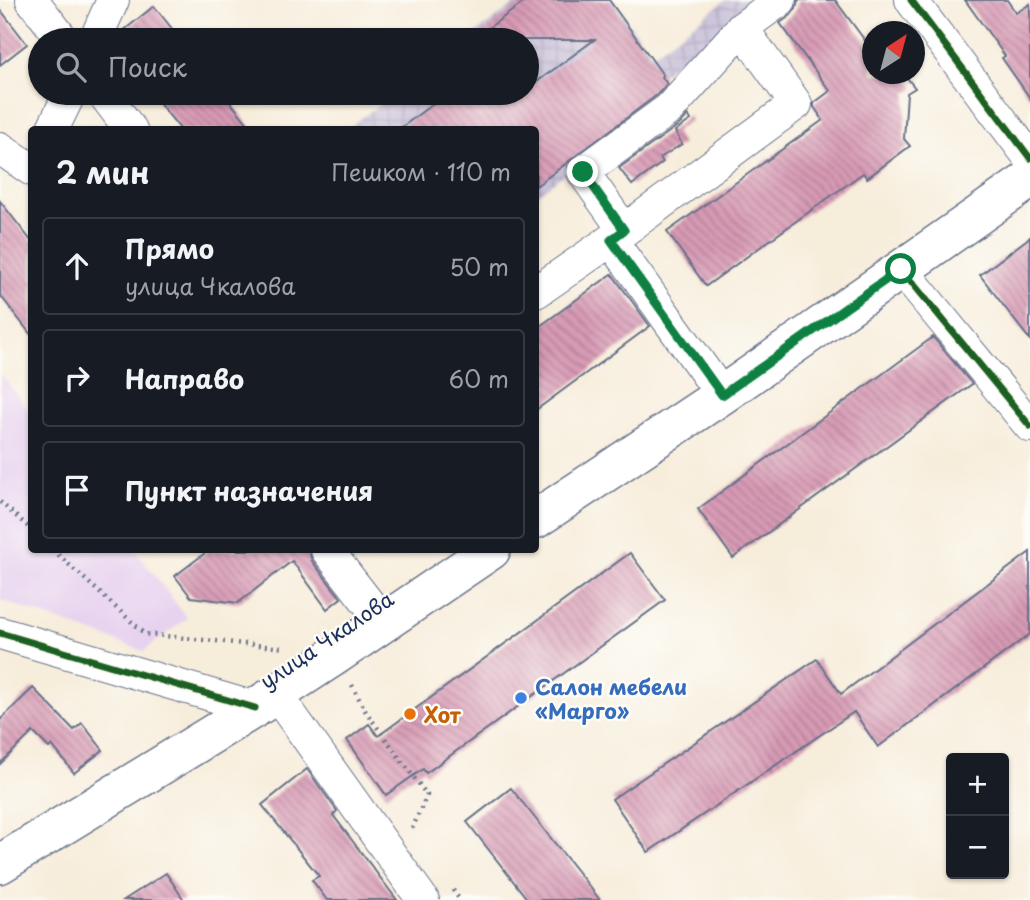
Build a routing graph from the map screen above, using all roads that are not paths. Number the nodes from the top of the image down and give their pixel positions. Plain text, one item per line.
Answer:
1 (32, 0) edge
2 (113, 0) edge
3 (780, 0) edge
4 (911, 0) edge
5 (54, 28) edge
6 (100, 28) edge
7 (742, 28) junction
8 (64, 105) edge
9 (112, 105) edge
10 (54, 126) edge
11 (128, 126) edge
12 (0, 148) edge
13 (1030, 158) edge
14 (28, 167) edge
15 (1030, 178) edge
16 (617, 235) junction
17 (901, 269) junction
18 (539, 290) edge
19 (722, 395) junction
20 (1030, 426) edge
21 (539, 517) edge
22 (329, 553) edge
23 (486, 553) edge
24 (383, 622) junction
25 (0, 633) edge
26 (266, 701) junction
27 (0, 864) edge
28 (423, 900) edge

1 - 5 street
2 - 6 street
3 - 7 street
4 - 13 street
7 - 16 street
7 - 16 street
8 - 10 street
9 - 11 street
12 - 14 street
15 - 17 main road
16 - 18 street
16 - 19 street
17 - 19 main road
17 - 20 street
19 - 21 main road
22 - 24 street
23 - 24 main road, улица Чкалова
24 - 26 main road, улица Чкалова
25 - 26 street
26 - 27 main road, улица Чкалова
26 - 28 street

